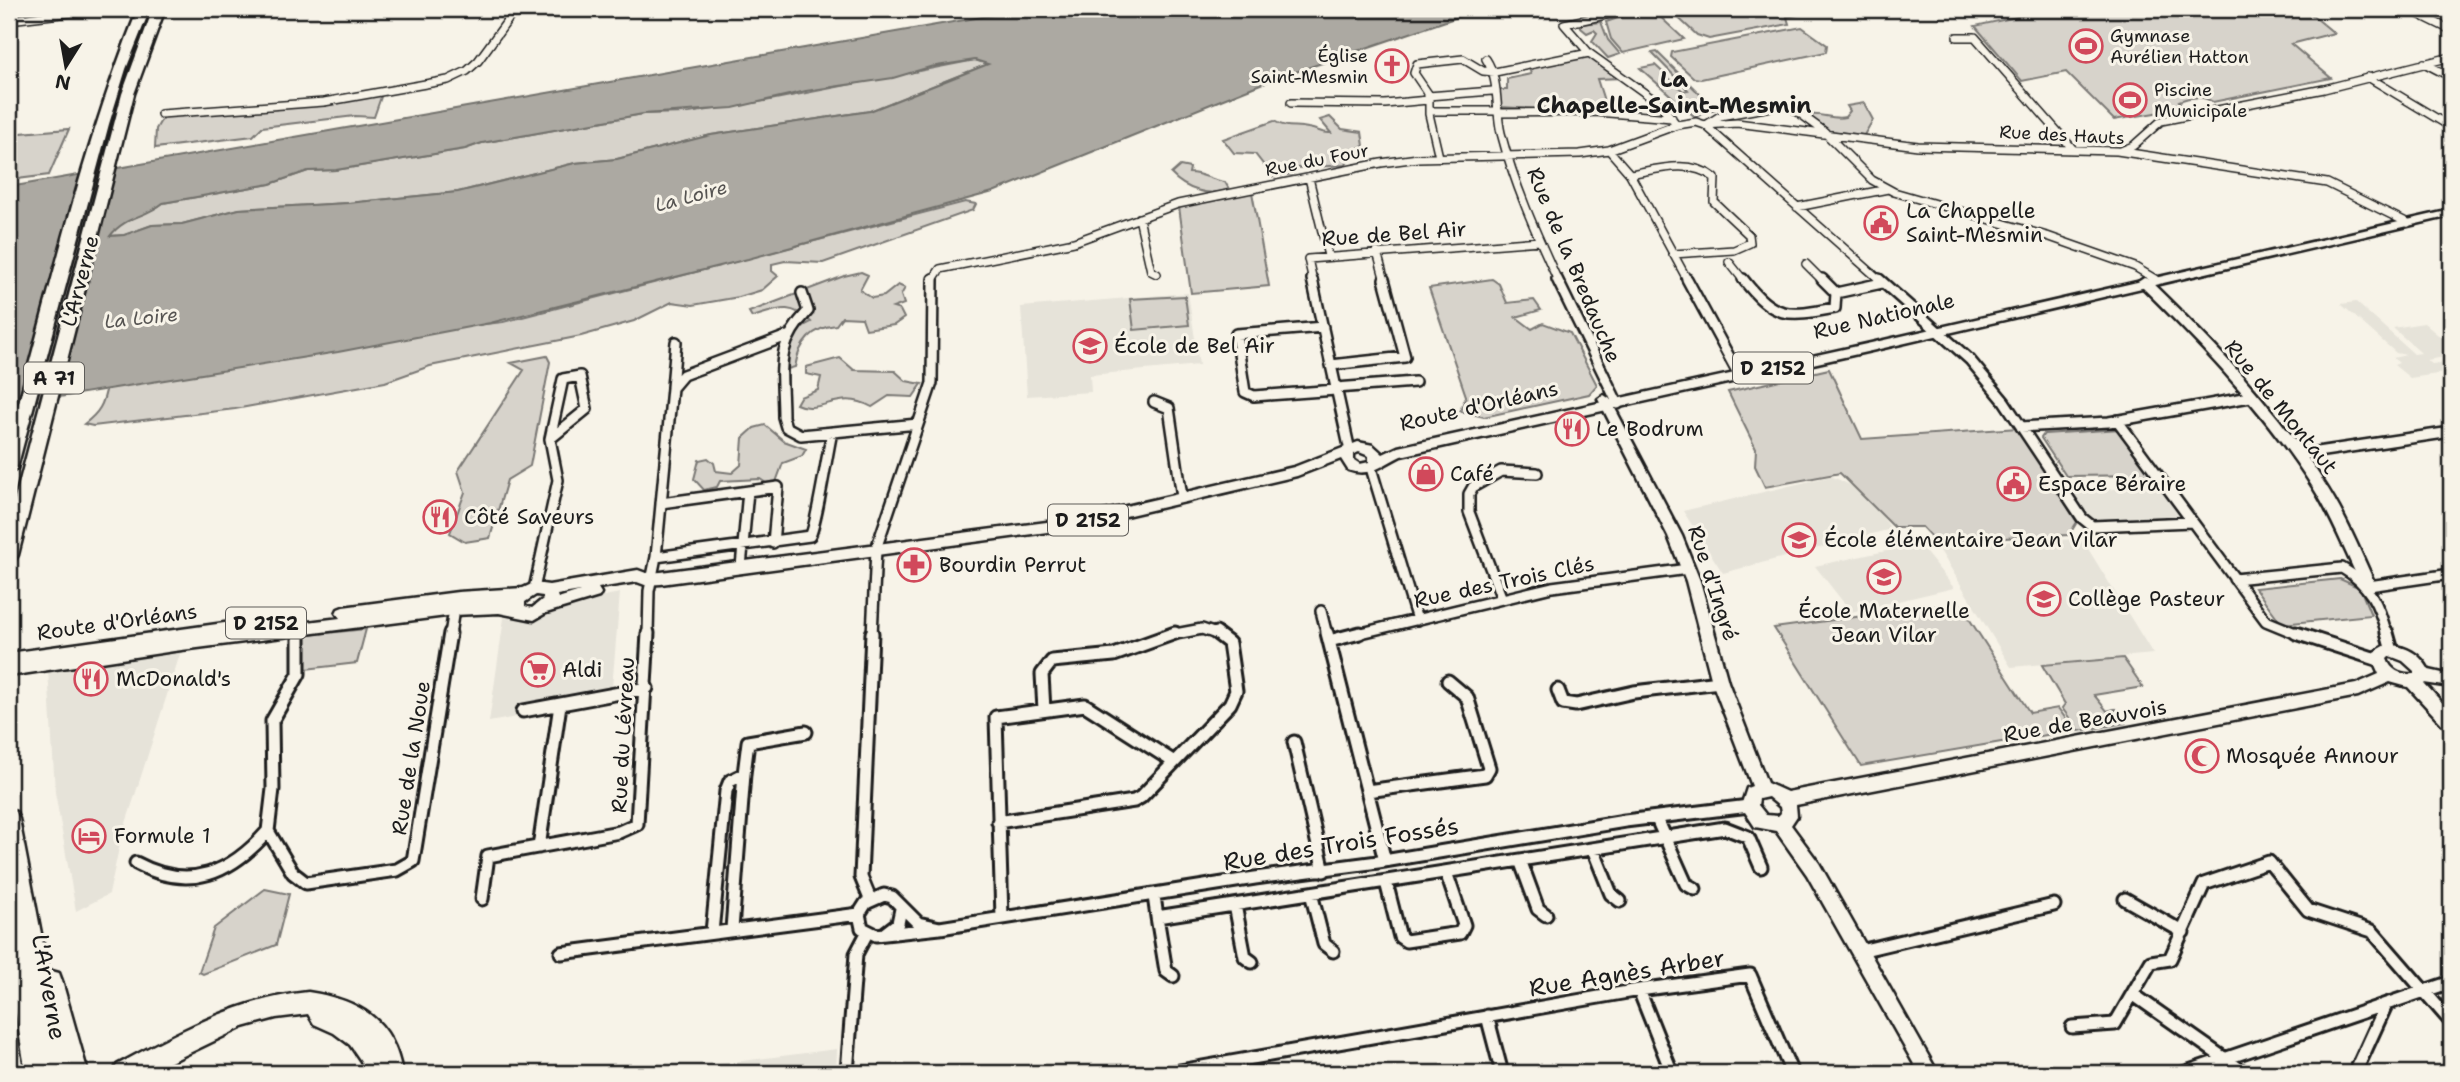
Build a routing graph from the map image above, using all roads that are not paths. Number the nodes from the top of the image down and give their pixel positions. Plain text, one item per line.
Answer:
1 (104, 9) edge
2 (144, 9) edge
3 (159, 9) edge
4 (516, 9) edge
5 (1633, 9) edge
6 (2408, 9) edge
7 (9, 20) edge
8 (2451, 30) edge
9 (1957, 37) dead end
10 (1590, 52) junction
11 (2451, 57) edge
12 (1486, 59) dead end
13 (2424, 63) junction
14 (1495, 72) junction
15 (2368, 77) junction
16 (2451, 77) edge
17 (1492, 91) junction
18 (1428, 97) junction
19 (1291, 103) dead end
20 (1429, 111) junction
21 (1498, 112) junction
22 (160, 114) dead end
23 (1674, 121) junction
24 (1705, 125) junction
25 (2451, 127) edge
26 (1810, 128) junction
27 (1829, 135) junction
28 (2072, 148) junction
29 (1609, 150) junction
30 (2117, 151) junction
31 (1508, 156) junction
32 (1439, 157) junction
33 (1630, 174) junction
34 (1308, 178) junction
35 (1888, 189) junction
36 (1797, 207) junction
37 (2451, 214) edge
38 (1139, 218) junction
39 (2408, 223) junction
40 (1540, 241) junction
41 (1377, 253) junction
42 (1672, 254) junction
43 (1328, 256) junction
44 (1729, 262) dead end
45 (1806, 264) dead end
46 (1157, 274) dead end
47 (2144, 282) junction
48 (1882, 284) junction
49 (802, 292) dead end
50 (1836, 293) junction
51 (1323, 327) junction
52 (1932, 328) junction
53 (787, 336) junction
54 (676, 342) dead end
55 (1331, 365) junction
56 (1737, 373) junction
57 (1415, 382) dead end
58 (672, 388) junction
59 (1336, 389) junction
60 (2250, 397) junction
61 (1611, 401) junction
62 (1154, 402) dead end
63 (2117, 420) junction
64 (918, 424) junction
65 (2021, 427) junction
66 (832, 432) junction
67 (2451, 432) edge
68 (550, 439) junction
69 (2297, 454) junction
70 (1361, 461) junction
71 (9, 468) edge
72 (1537, 473) dead end
73 (748, 491) junction
74 (1182, 497) junction
75 (661, 503) junction
76 (2192, 522) junction
77 (773, 543) junction
78 (743, 546) junction
79 (876, 549) junction
80 (9, 555) edge
81 (656, 557) junction
82 (741, 567) junction
83 (1688, 569) junction
84 (2451, 574) edge
85 (648, 579) junction
86 (2234, 579) junction
87 (2369, 586) junction
88 (535, 591) junction
89 (1502, 598) junction
90 (547, 607) junction
91 (454, 609) junction
92 (517, 609) junction
93 (1321, 611) dead end
94 (1417, 620) junction
95 (299, 629) junction
96 (1329, 642) junction
97 (2392, 651) junction
98 (9, 659) edge
99 (2379, 660) junction
100 (9, 670) edge
101 (2391, 676) junction
102 (2418, 678) junction
103 (1448, 681) dead end
104 (2451, 681) edge
105 (1720, 682) junction
106 (647, 688) junction
107 (1558, 690) dead end
108 (560, 705) junction
109 (1044, 710) junction
110 (523, 711) dead end
111 (2451, 722) edge
112 (806, 732) dead end
113 (1294, 742) dead end
114 (1174, 762) junction
115 (744, 774) junction
116 (1762, 790) junction
117 (1367, 791) junction
118 (1784, 800) junction
119 (1749, 806) junction
120 (9, 819) edge
121 (1657, 819) junction
122 (998, 822) junction
123 (1781, 824) junction
124 (268, 831) junction
125 (1664, 837) junction
126 (539, 847) junction
127 (1593, 849) junction
128 (1520, 860) junction
129 (1385, 861) junction
130 (136, 863) dead end
131 (1761, 867) dead end
132 (1324, 871) junction
133 (1447, 872) junction
134 (1386, 882) junction
135 (1695, 889) dead end
136 (1311, 893) junction
137 (1154, 896) junction
138 (482, 899) dead end
139 (870, 899) junction
140 (2125, 899) dead end
141 (1620, 901) dead end
142 (1234, 905) junction
143 (2054, 905) dead end
144 (901, 909) junction
145 (9, 910) edge
146 (859, 914) junction
147 (1546, 915) dead end
148 (1157, 917) junction
149 (1002, 918) junction
150 (940, 928) junction
151 (732, 929) junction
152 (712, 932) junction
153 (2183, 932) junction
154 (867, 933) junction
155 (884, 933) junction
156 (1333, 951) dead end
157 (1860, 951) junction
158 (561, 953) dead end
159 (1252, 962) dead end
160 (1173, 976) dead end
161 (40, 980) junction
162 (2451, 982) edge
163 (1639, 990) junction
164 (2425, 991) junction
165 (2134, 995) junction
166 (2386, 1005) junction
167 (1487, 1016) junction
168 (2451, 1022) edge
169 (2072, 1027) dead end
170 (2223, 1059) junction
171 (38, 1073) edge
172 (56, 1073) edge
173 (76, 1073) edge
174 (125, 1073) edge
175 (138, 1073) edge
176 (377, 1073) edge
177 (390, 1073) edge
178 (847, 1073) edge
179 (1168, 1073) edge
180 (1502, 1073) edge
181 (1672, 1073) edge
182 (1793, 1073) edge
183 (1929, 1073) edge
184 (2183, 1073) edge
185 (2245, 1073) edge
186 (2355, 1073) edge

1 - 7 street
2 - 71 highway, L'Arverne / A 71
3 - 80 highway, L'Arverne / A 71
4 - 22 street
5 - 10 street
6 - 8 street
9 - 28 street
10 - 14 street
10 - 23 street
11 - 13 street
12 - 14 street
13 - 15 street
13 - 16 street
14 - 17 street, Rue de la Bredauche
14 - 18 street
15 - 25 street
15 - 30 street
17 - 18 street
17 - 21 street, Rue de la Bredauche
18 - 19 street
18 - 20 street
20 - 21 street
20 - 32 street
21 - 23 street
21 - 31 street, Rue de la Bredauche
23 - 24 street, Rue du Four
23 - 29 street, Rue du Four
24 - 26 street
24 - 26 street
24 - 36 street
26 - 27 street
27 - 28 street, Rue des Hauts
27 - 35 street
28 - 30 street, Rue des Hauts
29 - 31 street, Rue du Four
29 - 33 street
30 - 39 street, Rue des Hauts
31 - 32 street, Rue du Four
31 - 40 street, Rue de la Bredauche
32 - 34 street, Rue du Four
33 - 42 street
33 - 42 street
34 - 38 street, Rue du Four
34 - 43 street
35 - 36 street
35 - 47 street
36 - 48 street
37 - 39 main road, Rue Nationale / D 2152
38 - 46 street
38 - 64 street, Rue du Four
39 - 47 main road, Rue Nationale / D 2152
40 - 41 street, Rue de Bel Air
40 - 61 street, Rue de la Bredauche
41 - 43 street, Rue de Bel Air
41 - 55 street
42 - 56 street
43 - 51 street, Rue de Bel Air
44 - 50 street
45 - 50 street
47 - 52 main road, Rue Nationale / D 2152
47 - 60 main road, Rue de Montaut
48 - 50 street
48 - 52 street
49 - 53 street
51 - 55 street, Rue de Bel Air
51 - 59 street
52 - 56 main road, Rue Nationale / D 2152
52 - 65 street
53 - 58 street
53 - 66 street
54 - 58 street, Rue du Lévreau
55 - 59 street, Rue de Bel Air
56 - 61 main road, Rue Nationale / D 2152
57 - 59 street
58 - 75 street, Rue du Lévreau
59 - 70 street, Rue de Bel Air
60 - 63 street
60 - 69 main road, Rue de Montaut
61 - 70 main road, Route d'Orléans / D 2152
61 - 70 main road, Route d'Orléans / D 2152
61 - 83 main road, Rue d'Ingré
62 - 74 street
63 - 65 street
63 - 76 street
64 - 66 street
64 - 79 street
65 - 76 street
66 - 77 street
67 - 69 street
68 - 68 street
68 - 88 street
69 - 87 main road, Rue de Montaut
70 - 74 main road, Route d'Orléans / D 2152
70 - 94 street, Rue de Bel Air
72 - 89 street
73 - 75 street
73 - 77 street
73 - 78 street
74 - 79 main road, Route d'Orléans / D 2152
75 - 81 street, Rue du Lévreau
76 - 86 street
77 - 78 street
78 - 81 street
78 - 82 street
79 - 82 main road, D 2152
79 - 139 street
81 - 85 street, Rue du Lévreau
82 - 85 main road, D 2152
83 - 89 street, Rue des Trois Clés
83 - 105 main road, Rue d'Ingré
84 - 87 street
85 - 88 main road, Route d'Orléans / D 2152
85 - 90 main road, D 2152
85 - 106 street, Rue du Lévreau
86 - 87 street
86 - 99 street
87 - 97 street, Rue de Montaut
88 - 90 main road
88 - 92 main road
88 - 98 main road, Route d'Orléans / D 2152
89 - 94 street, Rue des Trois Clés
90 - 92 main road, Route d'Orléans
91 - 92 main road, Route d'Orléans / D 2152
91 - 95 main road, Route d'Orléans / D 2152
91 - 124 street, Rue de la Noue
93 - 96 street
94 - 96 street, Rue des Trois Clés
95 - 100 main road, Route d'Orléans / D 2152
95 - 124 street
96 - 117 street
97 - 99 main road
97 - 102 main road
99 - 101 main road
101 - 102 main road
101 - 118 main road, Rue de Beauvois
102 - 104 main road
102 - 111 main road
103 - 117 street
105 - 107 street
105 - 116 main road, Rue d'Ingré
106 - 108 street
106 - 126 street, Rue du Lévreau
108 - 110 street
108 - 126 street
109 - 114 street
109 - 114 street
109 - 122 street
112 - 115 street
113 - 132 street
114 - 122 street
115 - 151 street
115 - 152 street
116 - 118 main road
116 - 119 main road
117 - 129 street
118 - 123 main road
119 - 121 street, Rue des Trois Fossés
119 - 123 main road
120 - 161 highway
121 - 125 street
121 - 129 street, Rue des Trois Fossés
122 - 149 street
123 - 157 main road
124 - 130 street
125 - 127 street
125 - 131 street
125 - 135 street
126 - 138 street, Rue du Lévreau
127 - 128 street
127 - 141 street
128 - 133 street
128 - 147 street
129 - 132 street, Rue des Trois Fossés
132 - 137 street, Rue des Trois Fossés
133 - 134 street
133 - 134 street
134 - 136 street
136 - 142 street
136 - 156 street
137 - 148 street
137 - 149 street, Rue des Trois Fossés
139 - 144 street
139 - 146 street
140 - 153 street
142 - 148 street
142 - 159 street
143 - 157 street
144 - 150 street
144 - 155 street
145 - 171 highway, L'Arverne
146 - 151 street
146 - 154 street
148 - 160 street
149 - 150 street, Rue des Trois Fossés
150 - 155 street, Rue des Trois Fossés
151 - 152 street
152 - 158 street
153 - 164 street
153 - 165 street
154 - 155 street
154 - 178 street
157 - 183 main road
161 - 172 highway
161 - 173 highway
162 - 164 street
163 - 167 street, Rue Agnès Arber
163 - 181 street
163 - 182 street, Rue Agnès Arber
164 - 166 street
164 - 168 street
165 - 169 street
165 - 170 street
166 - 170 street
166 - 186 street
167 - 179 street, Rue Agnès Arber
167 - 180 street
170 - 184 street
170 - 185 street
174 - 177 highway
175 - 176 highway

